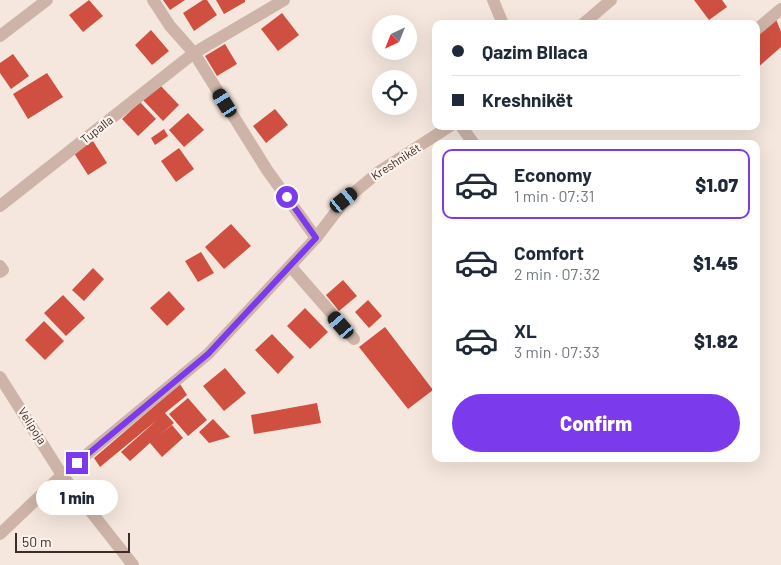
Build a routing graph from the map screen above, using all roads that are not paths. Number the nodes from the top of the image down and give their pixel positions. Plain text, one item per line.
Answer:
1 (47, 0) edge
2 (153, 0) edge
3 (284, 0) edge
4 (493, 0) edge
5 (611, 0) edge
6 (779, 0) edge
7 (781, 8) edge
8 (501, 20) edge
9 (588, 20) edge
10 (760, 26) edge
11 (0, 36) edge
12 (194, 53) junction
13 (444, 130) edge
14 (0, 206) edge
15 (316, 238) junction
16 (0, 266) edge
17 (291, 266) junction
18 (0, 272) edge
19 (354, 339) dead end
20 (0, 377) edge
21 (62, 475) junction
22 (0, 534) edge
23 (133, 565) edge

1 - 11 street
2 - 12 street
3 - 12 street, Tupalla
4 - 8 street
5 - 9 street
6 - 7 street
7 - 10 street
12 - 14 street, Tupalla
12 - 15 street
13 - 15 street, Kreshnikët
15 - 17 street, Kreshnikët
16 - 18 street
17 - 19 street
17 - 21 street, Kreshnikët
20 - 21 street, Velipoja
21 - 22 street, Kreshnikët
21 - 23 street, Velipoja

